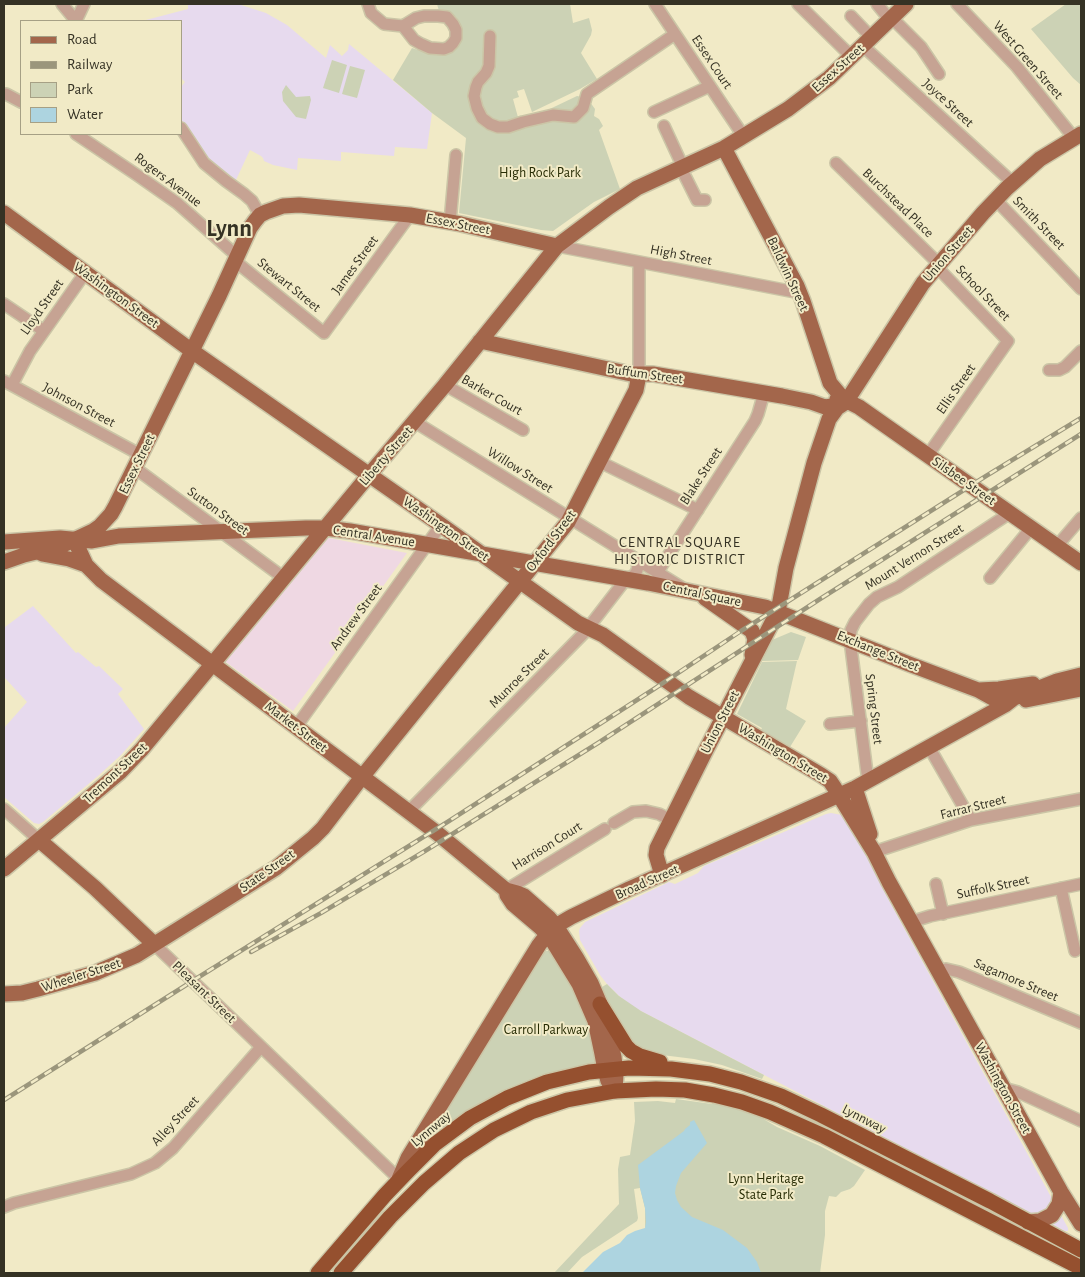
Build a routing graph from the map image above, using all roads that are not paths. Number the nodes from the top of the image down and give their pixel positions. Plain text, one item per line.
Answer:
1 (62, 4) edge
2 (84, 4) edge
3 (368, 4) edge
4 (655, 4) edge
5 (798, 4) edge
6 (877, 4) edge
7 (906, 4) edge
8 (957, 4) edge
9 (851, 16) dead end
10 (891, 19) junction
11 (75, 20) edge
12 (76, 20) edge
13 (402, 26) dead end
14 (675, 34) junction
15 (490, 36) dead end
16 (868, 42) junction
17 (852, 57) junction
18 (939, 74) dead end
19 (710, 86) junction
20 (6, 94) dead end
21 (20, 101) edge
22 (654, 112) dead end
23 (664, 126) dead end
24 (182, 130) edge
25 (78, 135) edge
26 (1078, 136) edge
27 (744, 137) junction
28 (724, 148) junction
29 (456, 155) dead end
30 (836, 163) dead end
31 (682, 168) junction
32 (1013, 182) junction
33 (705, 200) dead end
34 (995, 200) junction
35 (4, 213) edge
36 (260, 215) junction
37 (410, 215) junction
38 (450, 222) junction
39 (557, 246) junction
40 (236, 259) junction
41 (639, 262) junction
42 (938, 265) junction
43 (85, 272) junction
44 (1081, 289) edge
45 (800, 294) junction
46 (4, 304) edge
47 (44, 331) junction
48 (324, 333) joint
49 (1008, 340) joint
50 (480, 341) junction
51 (192, 351) junction
52 (1081, 351) edge
53 (1049, 370) dead end
54 (639, 375) junction
55 (8, 383) edge
56 (446, 385) junction
57 (764, 393) junction
58 (846, 402) junction
59 (414, 422) junction
60 (522, 430) dead end
61 (928, 455) junction
62 (138, 461) junction
63 (600, 462) junction
64 (369, 475) junction
65 (115, 508) junction
66 (698, 510) junction
67 (1010, 513) junction
68 (1081, 518) edge
69 (570, 519) junction
70 (441, 525) junction
71 (325, 528) junction
72 (1031, 528) junction
73 (222, 532) junction
74 (4, 536) edge
75 (119, 536) junction
76 (74, 539) junction
77 (4, 542) edge
78 (427, 545) junction
79 (1057, 546) junction
80 (22, 548) junction
81 (484, 554) junction
82 (636, 560) junction
83 (4, 562) edge
84 (535, 563) junction
85 (1081, 563) edge
86 (86, 565) junction
87 (657, 573) junction
88 (284, 578) junction
89 (626, 578) junction
90 (990, 578) dead end
91 (520, 581) junction
92 (693, 592) junction
93 (771, 609) junction
94 (588, 628) junction
95 (850, 640) junction
96 (212, 664) junction
97 (750, 664) junction
98 (1081, 675) edge
99 (1057, 681) junction
100 (1081, 689) edge
101 (978, 690) junction
102 (1005, 705) junction
103 (723, 717) junction
104 (861, 721) junction
105 (830, 724) dead end
106 (296, 728) junction
107 (929, 747) junction
108 (362, 777) junction
109 (862, 784) junction
110 (839, 795) junction
111 (1081, 799) edge
112 (4, 809) edge
113 (408, 812) junction
114 (671, 820) junction
115 (971, 820) junction
116 (39, 840) junction
117 (874, 852) junction
118 (4, 868) edge
119 (662, 875) junction
120 (936, 884) dead end
121 (1081, 884) edge
122 (1061, 888) junction
123 (506, 890) junction
124 (943, 914) junction
125 (911, 922) junction
126 (552, 931) junction
127 (154, 944) junction
128 (564, 948) junction
129 (1075, 951) dead end
130 (938, 971) junction
131 (4, 994) edge
132 (600, 1004) junction
133 (1081, 1023) edge
134 (261, 1047) junction
135 (609, 1063) junction
136 (710, 1074) junction
137 (1003, 1088) junction
138 (615, 1091) junction
139 (1081, 1121) edge
140 (400, 1179) junction
141 (1061, 1192) junction
142 (4, 1207) edge
143 (1035, 1221) junction
144 (1081, 1224) edge
145 (1081, 1250) edge
146 (1081, 1268) edge
147 (318, 1273) edge
148 (341, 1273) edge

1 - 11 street
2 - 12 street
3 - 13 street
4 - 14 street, Essex Court
5 - 17 street
6 - 10 street
7 - 10 main road, Essex Street
8 - 26 street, West Green Street
9 - 16 street, Joyce Street
10 - 16 main road, Essex Street
10 - 18 street
14 - 15 street
14 - 19 street, Essex Court
16 - 17 main road, Essex Street
16 - 32 street, Joyce Street
17 - 27 main road, Essex Street
19 - 22 street
19 - 27 street, Essex Court
20 - 21 street
23 - 31 street
24 - 36 street
25 - 40 street, Rogers Avenue
26 - 32 main road, Union Street
27 - 28 main road, Essex Street
28 - 31 main road, Essex Street
28 - 45 main road, Baldwin Street
29 - 38 street
30 - 42 street, Burchstead Place
31 - 33 street
31 - 39 main road, Essex Street
32 - 34 main road, Union Street
34 - 42 main road, Union Street
34 - 44 street, Smith Street
35 - 43 main road, Washington Street
36 - 37 main road, Essex Street
36 - 40 main road, Essex Street
37 - 38 main road, Essex Street
37 - 48 street, James Street
38 - 39 main road, Essex Street
39 - 41 street, High Street
39 - 50 main road, Liberty Street
40 - 48 street, Stewart Street
40 - 51 main road, Essex Street
41 - 45 street, High Street
41 - 54 street, Oxford Street
42 - 49 street, School Street
42 - 58 main road, Union Street
43 - 47 street, Lloyd Street
43 - 51 main road, Washington Street
45 - 58 main road, Baldwin Street
46 - 47 street
47 - 55 street, Lloyd Street
49 - 61 street, Ellis Street
50 - 54 main road, Buffum Street
50 - 56 main road, Liberty Street
51 - 62 main road, Essex Street
51 - 64 main road, Washington Street
52 - 53 street
54 - 57 main road, Buffum Street
54 - 63 main road, Oxford Street
55 - 62 street, Johnson Street
56 - 59 main road, Liberty Street
56 - 60 street, Barker Court
57 - 58 main road, Buffum Street
57 - 66 street, Blake Street
58 - 61 main road, Silsbee Street
58 - 93 main road, Union Street
59 - 64 main road, Liberty Street
59 - 69 street, Willow Street
61 - 67 main road, Silsbee Street
62 - 65 main road, Essex Street
62 - 73 street, Sutton Street
63 - 66 street
63 - 69 main road, Oxford Street
64 - 70 main road, Washington Street
64 - 71 main road, Liberty Street
65 - 75 main road
65 - 76 main road
66 - 87 street, Blake Street
67 - 72 main road, Silsbee Street
67 - 95 street, Mount Vernon Street
68 - 79 street
69 - 82 street, Willow Street
69 - 84 main road, Oxford Street
70 - 78 street, Andrew Street
70 - 81 main road, Washington Street
71 - 73 main road, Central Avenue
71 - 78 main road, Central Avenue
71 - 88 main road, Liberty Street
72 - 79 main road, Silsbee Street
72 - 90 street
73 - 75 main road, Central Avenue
73 - 88 street, Sutton Street
74 - 80 main road
75 - 76 main road, Central Avenue
76 - 80 main road, Central Avenue
76 - 86 main road, Market Street
77 - 80 main road
78 - 81 main road, Central Avenue
78 - 106 street, Andrew Street
79 - 85 main road, Silsbee Street
80 - 83 main road
80 - 86 main road, Market Street
81 - 84 main road, Central Avenue
81 - 91 main road, Washington Street
82 - 87 street, Willow Street
82 - 89 street, Munroe Street
84 - 89 main road, Central Avenue
84 - 91 main road, Oxford Street
86 - 96 main road, Market Street
87 - 92 street, Willow Street
88 - 96 main road, Liberty Street
89 - 92 main road, Central Square
89 - 94 street, Munroe Street
91 - 94 main road, Washington Street
91 - 108 main road, Oxford Street
92 - 93 main road, Central Square
92 - 97 main road
93 - 95 main road, Exchange Street
93 - 97 main road, Union Street
94 - 103 main road, Washington Street
94 - 113 street, Munroe Street
95 - 101 main road, Exchange Street
95 - 104 street, Spring Street
96 - 106 main road, Market Street
96 - 116 main road, Tremont Street
97 - 103 main road, Union Street
98 - 99 main road, Broad Street
99 - 101 main road, Exchange Street
99 - 102 main road, Broad Street
100 - 102 main road, Broad Street
101 - 102 main road, Exchange Street
102 - 107 main road, Broad Street
103 - 110 main road, Washington Street
103 - 114 main road, Union Street
104 - 105 street
104 - 109 street, Spring Street
106 - 108 main road, Market Street
107 - 109 main road, Broad Street
107 - 115 street
108 - 113 main road, Market Street
108 - 127 main road, State Street
109 - 110 main road, Broad Street
109 - 117 main road, Washington Street
110 - 117 main road, Washington Street
110 - 119 main road, Broad Street
111 - 115 street, Farrar Street
112 - 116 street, Pleasant Street
113 - 123 main road, Market Street
114 - 119 main road, Union Street
114 - 123 street, Harrison Court
115 - 117 street, Farrar Street
116 - 118 main road, Tremont Street
116 - 127 main road, Pleasant Street
117 - 125 main road, Washington Street
119 - 126 main road, Broad Street
120 - 124 street
121 - 122 street, Suffolk Street
122 - 124 street, Suffolk Street
122 - 129 street
123 - 126 main road, Market Street
124 - 125 street, Suffolk Street
125 - 130 main road, Washington Street
126 - 128 main road, Market Street
126 - 140 main road, Broad Street
127 - 131 main road, Wheeler Street
127 - 134 street, Pleasant Street
128 - 132 main road
128 - 135 main road
130 - 133 street, Sagamore Street
130 - 137 main road, Washington Street
132 - 135 main road
132 - 136 highway
134 - 140 street, Pleasant Street
134 - 142 street, Alley Street
135 - 136 highway, Lynnway
135 - 138 main road
135 - 140 highway, Lynnway
136 - 143 highway, Lynnway
137 - 139 street
137 - 141 main road, Washington Street
138 - 146 highway
138 - 148 highway
140 - 147 highway, Lynnway
141 - 143 main road
141 - 144 main road, Washington Street
143 - 145 highway, Lynnway

